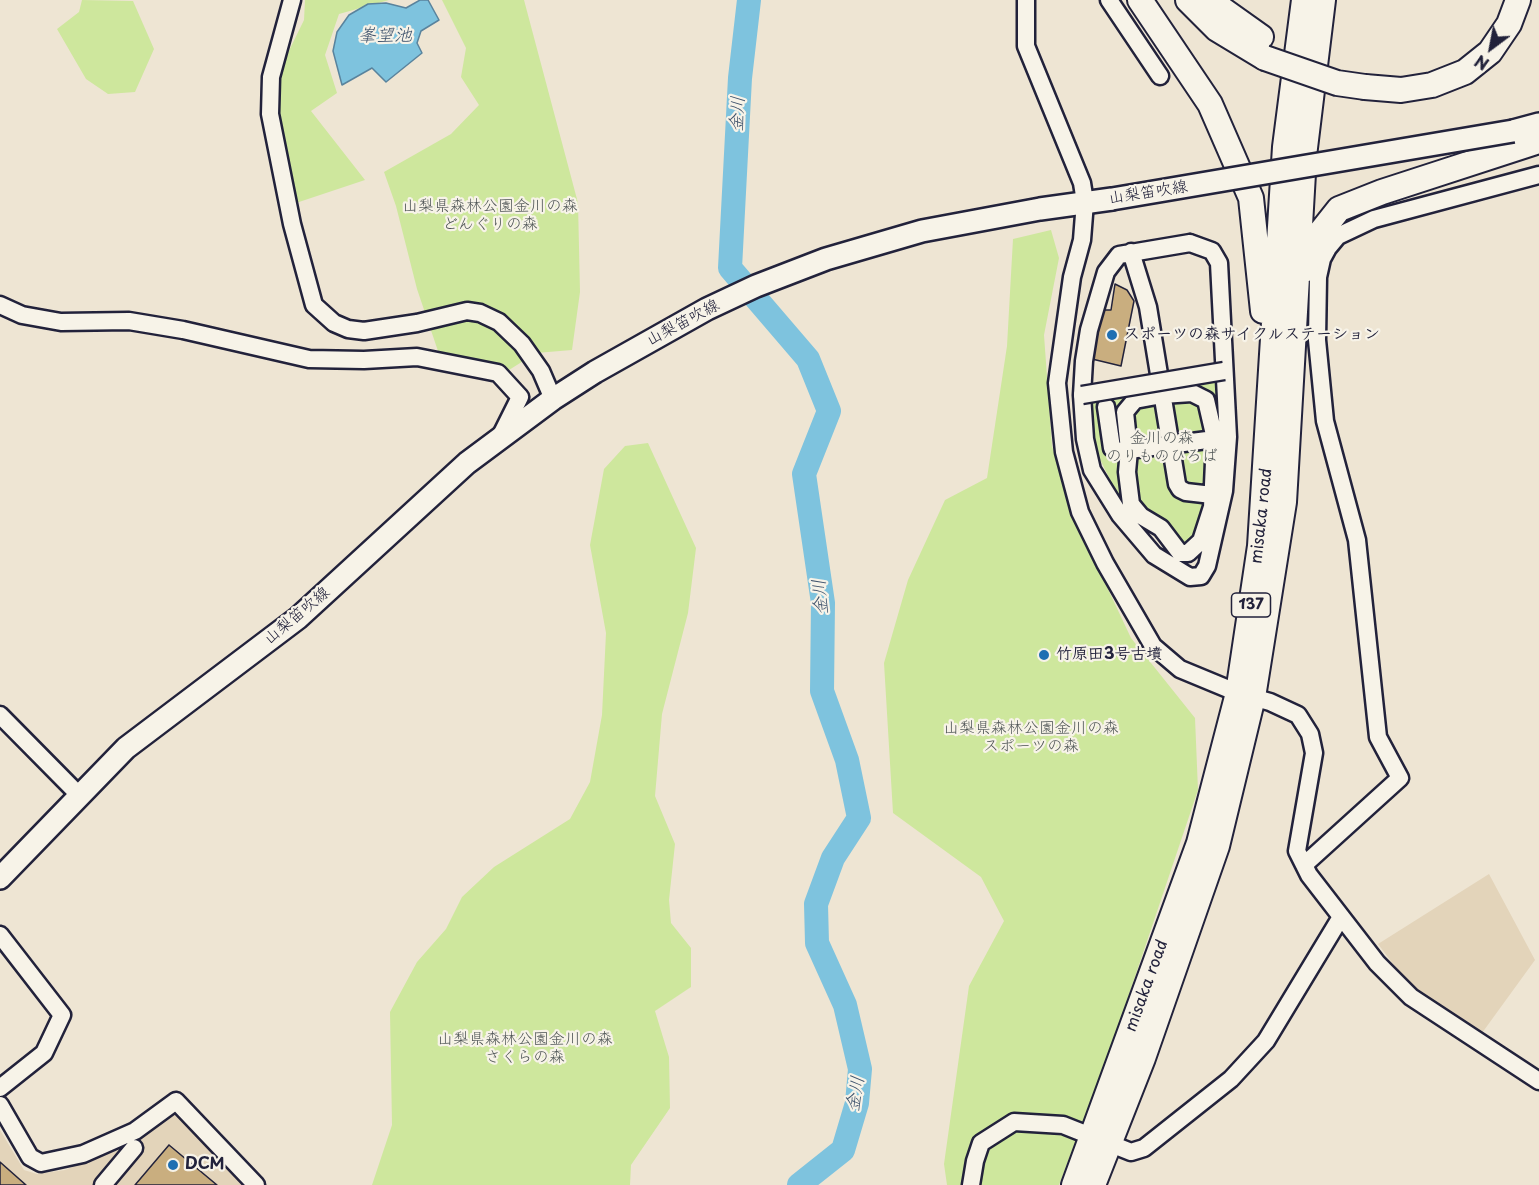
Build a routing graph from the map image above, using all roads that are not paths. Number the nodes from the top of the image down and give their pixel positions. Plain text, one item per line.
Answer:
1 (292, 0) edge
2 (1026, 0) edge
3 (1109, 0) edge
4 (1140, 0) edge
5 (1188, 0) edge
6 (1209, 0) edge
7 (1304, 0) edge
8 (1323, 0) edge
9 (1335, 0) edge
10 (1502, 0) edge
11 (1518, 0) edge
12 (1270, 51) junction
13 (1160, 76) dead end
14 (1365, 80) junction
15 (1308, 123) junction
16 (1539, 124) edge
17 (1539, 141) edge
18 (1539, 175) edge
19 (1085, 202) junction
20 (1131, 252) junction
21 (0, 305) edge
22 (1295, 312) junction
23 (1224, 371) junction
24 (1162, 395) junction
25 (1082, 396) junction
26 (553, 399) junction
27 (1106, 407) dead end
28 (500, 437) junction
29 (1215, 439) junction
30 (1170, 444) junction
31 (1130, 450) junction
32 (1267, 460) junction
33 (1212, 495) junction
34 (1246, 695) junction
35 (0, 715) edge
36 (78, 794) junction
37 (1304, 865) junction
38 (0, 878) edge
39 (1341, 917) junction
40 (0, 935) edge
41 (1539, 1081) edge
42 (0, 1088) edge
43 (0, 1105) edge
44 (1101, 1139) junction
45 (134, 1148) dead end
46 (103, 1185) edge
47 (256, 1185) edge
48 (971, 1185) edge
49 (1074, 1185) edge
50 (1093, 1185) edge

1 - 26 street
2 - 19 street
3 - 13 street
4 - 32 highway
5 - 12 highway
6 - 12 highway
7 - 32 highway, misaka road / 137
8 - 15 highway, misaka road / 137
9 - 15 highway
10 - 14 highway
11 - 14 highway
12 - 14 highway
15 - 22 highway, misaka road / 137
16 - 19 main road, 山梨笛吹線, bridge
17 - 22 highway
18 - 37 street
19 - 26 main road, 山梨笛吹線
19 - 34 street
20 - 23 street
20 - 24 street
20 - 25 street
21 - 28 street
22 - 34 highway, misaka road / 137
23 - 25 street, bridge
23 - 25 street
24 - 29 street
24 - 30 street
24 - 31 street
26 - 28 main road, 山梨笛吹線
27 - 31 street
28 - 36 main road, 山梨笛吹線
29 - 30 street
29 - 33 street
30 - 31 street
30 - 33 street
31 - 33 street
32 - 34 highway, misaka road / 137
34 - 37 street
34 - 44 highway, misaka road / 137
35 - 36 street
36 - 38 main road, 山梨笛吹線
37 - 39 street
39 - 41 street
39 - 44 street
40 - 42 street
43 - 47 street
44 - 48 street
44 - 49 highway, misaka road / 137
44 - 50 highway, misaka road / 137
45 - 46 street

